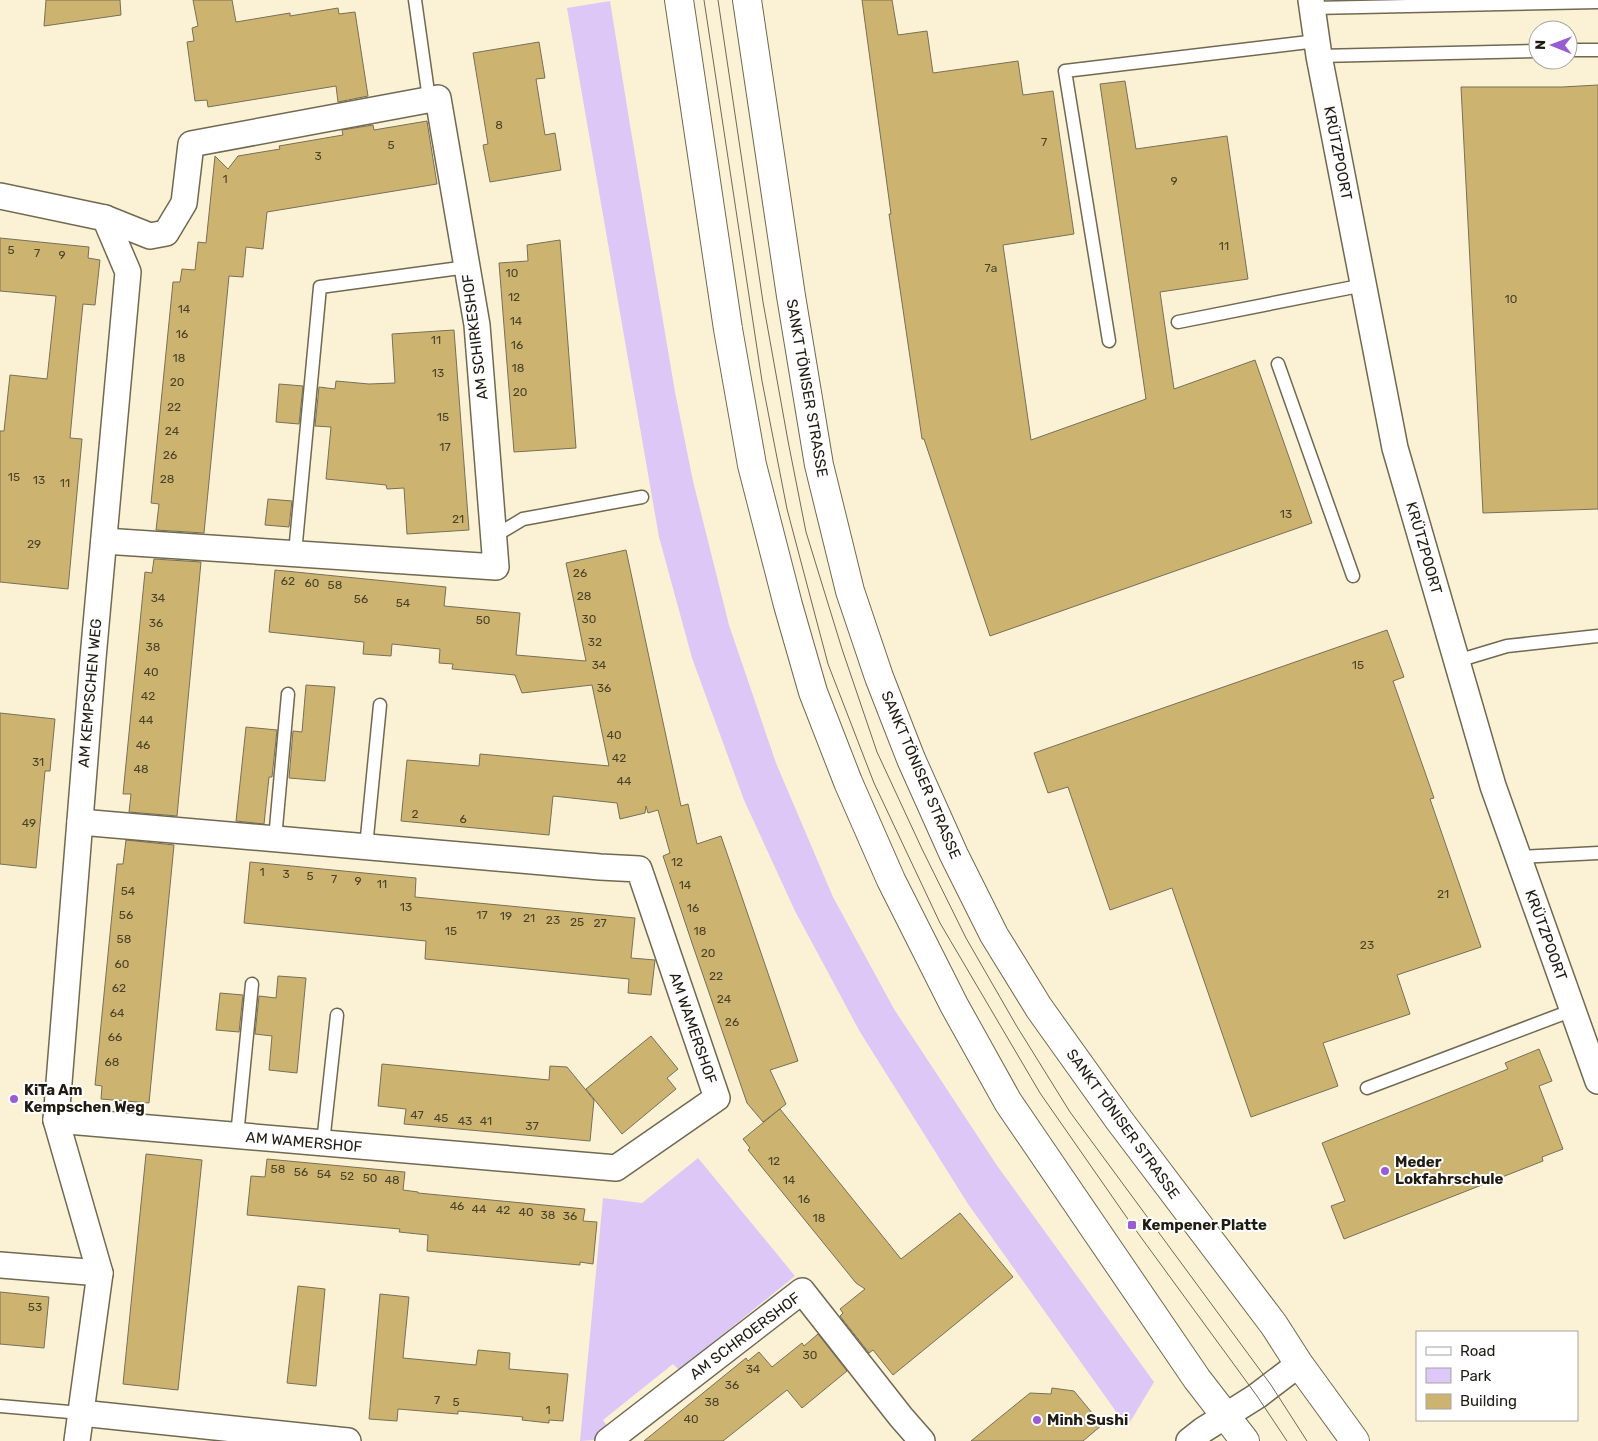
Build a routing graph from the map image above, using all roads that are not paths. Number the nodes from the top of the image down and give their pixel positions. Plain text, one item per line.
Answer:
1 (415, 0) edge
2 (679, 0) edge
3 (747, 0) edge
4 (1598, 2) edge
5 (1365, 3) edge
6 (1312, 4) edge
7 (1318, 48) junction
8 (1578, 50) edge
9 (1598, 50) edge
10 (1528, 51) edge
11 (429, 100) junction
12 (0, 196) edge
13 (105, 218) junction
14 (467, 267) junction
15 (1364, 285) junction
16 (1178, 322) dead end
17 (1109, 341) dead end
18 (1278, 364) dead end
19 (642, 497) dead end
20 (494, 537) junction
21 (104, 541) junction
22 (295, 553) junction
23 (1353, 576) dead end
24 (1598, 636) edge
25 (1457, 661) junction
26 (288, 694) dead end
27 (380, 705) dead end
28 (80, 822) junction
29 (274, 839) junction
30 (366, 847) junction
31 (1598, 853) edge
32 (1518, 857) junction
33 (252, 984) dead end
34 (1573, 1010) junction
35 (337, 1015) dead end
36 (1598, 1081) edge
37 (1367, 1088) dead end
38 (56, 1120) junction
39 (237, 1136) junction
40 (323, 1143) junction
41 (0, 1264) edge
42 (100, 1273) junction
43 (1299, 1364) junction
44 (0, 1406) edge
45 (81, 1413) junction
46 (1226, 1416) junction
47 (77, 1441) edge
48 (348, 1441) edge
49 (608, 1441) edge
50 (922, 1441) edge
51 (1189, 1441) edge
52 (1245, 1441) edge
53 (1355, 1441) edge

1 - 11 lane
2 - 46 main road
3 - 43 main road, SANKT TÖNISER STRASSE
4 - 5 lane
5 - 6 lane
6 - 7 street, KRÜTZPOORT
7 - 10 lane
7 - 15 street, KRÜTZPOORT
7 - 17 lane
8 - 9 lane
11 - 13 street
11 - 14 street, AM SCHIRKESHOF
12 - 13 street
13 - 21 street, AM KEMPSCHEN WEG
14 - 20 street, AM SCHIRKESHOF
14 - 22 lane
15 - 16 lane
15 - 25 street, KRÜTZPOORT
18 - 23 lane
19 - 20 lane
20 - 22 street, AM SCHIRKESHOF
21 - 22 street, AM SCHIRKESHOF
21 - 28 street, AM KEMPSCHEN WEG
24 - 25 lane
25 - 32 street, KRÜTZPOORT
26 - 29 lane
27 - 30 lane
28 - 29 street, AM WAMERSHOF
28 - 38 street, AM KEMPSCHEN WEG
29 - 30 street, AM WAMERSHOF
30 - 40 street, AM WAMERSHOF
31 - 32 lane
32 - 34 street, KRÜTZPOORT
33 - 39 lane
34 - 36 street, KRÜTZPOORT
34 - 37 lane
35 - 40 lane
38 - 39 street, AM WAMERSHOF
38 - 42 street, AM KEMPSCHEN WEG
39 - 40 street, AM WAMERSHOF
41 - 42 street
42 - 45 street, AM KEMPSCHEN WEG
43 - 46 street
43 - 53 main road, SANKT TÖNISER STRASSE
44 - 45 lane
45 - 47 street, AM KEMPSCHEN WEG
45 - 48 street
46 - 51 street
46 - 52 main road
49 - 50 street, AM SCHROERSHOF

